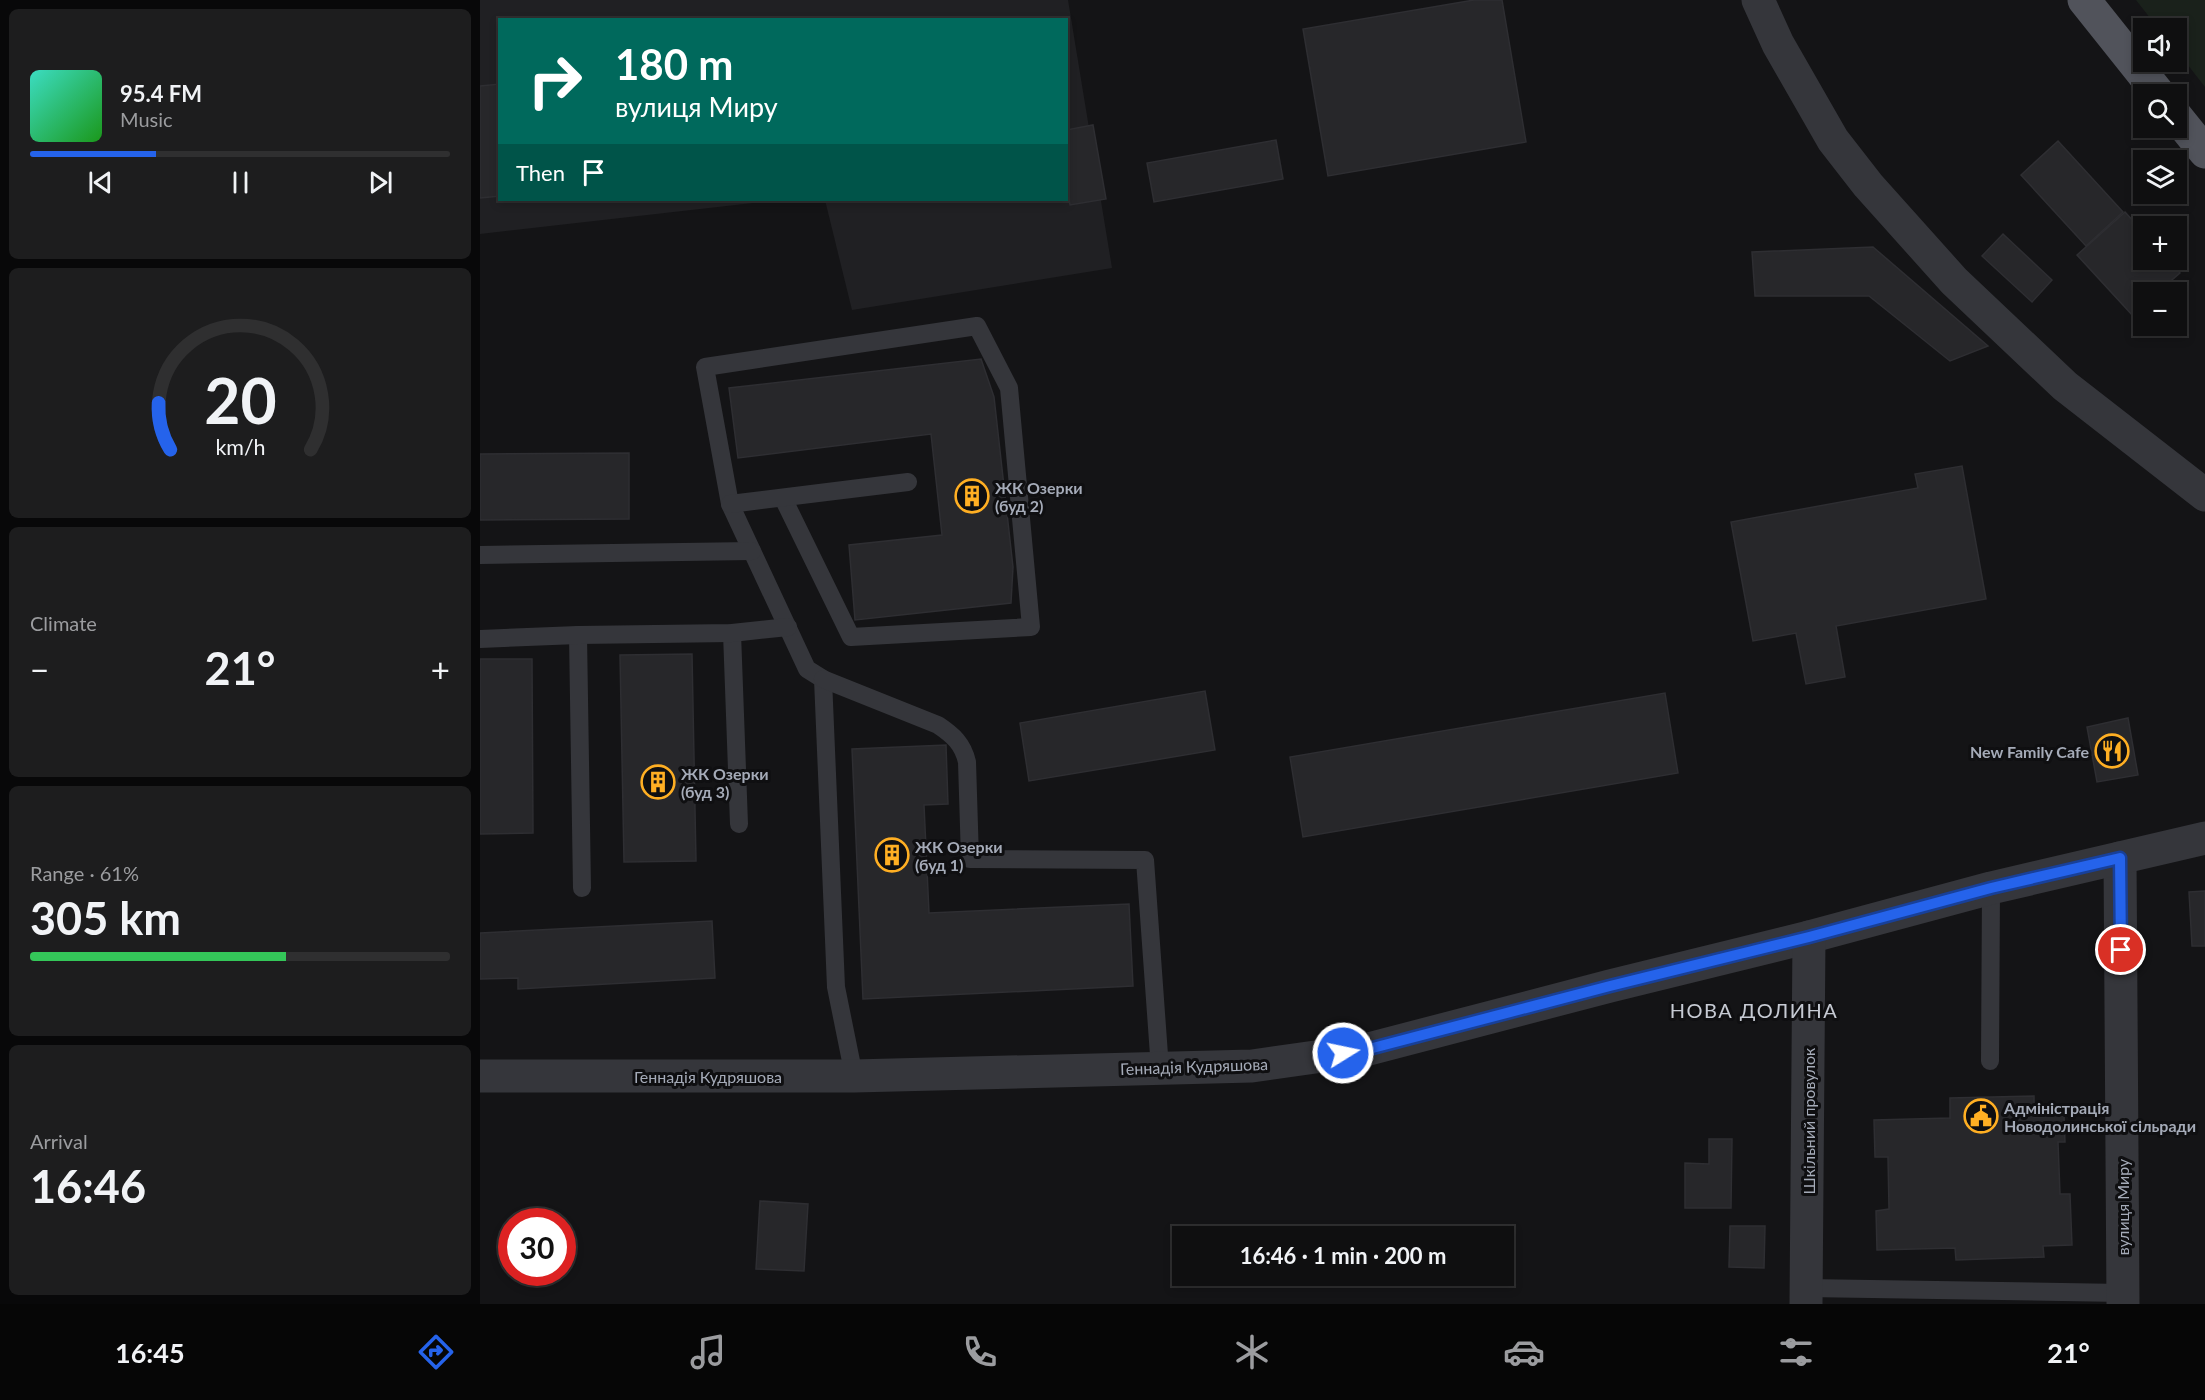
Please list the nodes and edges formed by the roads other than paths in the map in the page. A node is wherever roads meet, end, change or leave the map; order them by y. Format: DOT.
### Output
graph roads {
  1 [pos="1758,0"];
  2 [pos="2084,0"];
  3 [pos="2151,84"];
  4 [pos="2187,130"];
  5 [pos="2205,152"];
  6 [pos="908,482"];
  7 [pos="2205,495"];
  8 [pos="783,498"];
  9 [pos="730,504"];
  10 [pos="752,551"];
  11 [pos="480,555"];
  12 [pos="788,627"];
  13 [pos="732,633"];
  14 [pos="578,635"];
  15 [pos="480,639"];
  16 [pos="822,679"];
  17 [pos="739,824"];
  18 [pos="2205,838"];
  19 [pos="2120,858"];
  20 [pos="582,888"];
  21 [pos="1991,888"];
  22 [pos="1809,937"];
  23 [pos="1990,1061"];
  24 [pos="1160,1069"];
  25 [pos="480,1076"];
  26 [pos="854,1076"];
  27 [pos="1806,1296"];
  28 [pos="2123,1298"];
  1 -- 7 [label="street"];
  2 -- 3 [label="main road"];
  4 -- 5 [label="main road"];
  6 -- 8 [label="lane"];
  8 -- 9 [label="lane"];
  8 -- 9 [label="lane"];
  9 -- 10 [label="lane"];
  10 -- 11 [label="lane"];
  10 -- 12 [label="lane"];
  12 -- 13 [label="lane"];
  12 -- 16 [label="lane"];
  13 -- 14 [label="lane"];
  13 -- 17 [label="lane"];
  14 -- 15 [label="lane"];
  14 -- 20 [label="lane"];
  16 -- 24 [label="lane"];
  16 -- 26 [label="lane"];
  18 -- 19 [label="street, Геннадія Кудряшова"];
  19 -- 21 [label="street, Геннадія Кудряшова"];
  19 -- 28 [label="street, вулиця Миру"];
  21 -- 22 [label="street, Геннадія Кудряшова"];
  21 -- 23 [label="lane"];
  22 -- 24 [label="street, Геннадія Кудряшова"];
  22 -- 27 [label="street, Шкільний провулок"];
  24 -- 26 [label="street, Геннадія Кудряшова"];
  25 -- 26 [label="street, Геннадія Кудряшова"];
  27 -- 28 [label="lane"];
}
